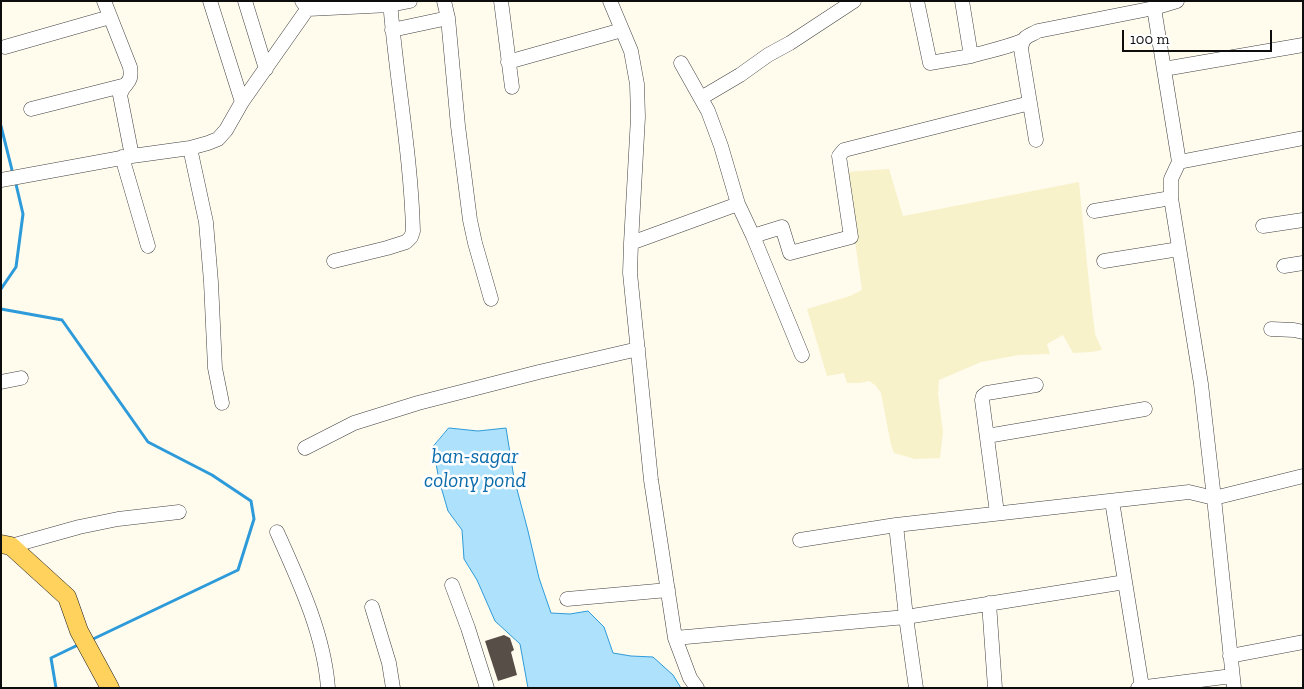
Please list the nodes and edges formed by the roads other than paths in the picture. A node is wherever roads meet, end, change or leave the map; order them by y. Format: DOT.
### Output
graph roads {
  1 [pos="104,1"];
  2 [pos="210,1"];
  3 [pos="245,1"];
  4 [pos="410,1"];
  5 [pos="444,1"];
  6 [pos="501,1"];
  7 [pos="610,1"];
  8 [pos="854,1"];
  9 [pos="917,1"];
  10 [pos="962,1"];
  11 [pos="1176,1"];
  12 [pos="390,3"];
  13 [pos="307,4"];
  14 [pos="1154,8"];
  15 [pos="110,17"];
  16 [pos="448,18"];
  17 [pos="392,30"];
  18 [pos="622,30"];
  19 [pos="1022,41"];
  20 [pos="1303,45"];
  21 [pos="5,47"];
  22 [pos="971,56"];
  23 [pos="508,62"];
  24 [pos="681,63"];
  25 [pos="266,69"];
  26 [pos="1164,69"];
  27 [pos="126,85"];
  28 [pos="512,87"];
  29 [pos="701,98"];
  30 [pos="242,102"];
  31 [pos="1030,103"];
  32 [pos="30,109"];
  33 [pos="1303,138"];
  34 [pos="1036,140"];
  35 [pos="190,148"];
  36 [pos="127,156"];
  37 [pos="1179,162"];
  38 [pos="1,180"];
  39 [pos="1171,198"];
  40 [pos="738,204"];
  41 [pos="1094,211"];
  42 [pos="1303,220"];
  43 [pos="1263,226"];
  44 [pos="753,236"];
  45 [pos="631,243"];
  46 [pos="148,246"];
  47 [pos="1179,249"];
  48 [pos="334,261"];
  49 [pos="1104,261"];
  50 [pos="1303,263"];
  51 [pos="1284,266"];
  52 [pos="491,299"];
  53 [pos="1271,329"];
  54 [pos="1303,332"];
  55 [pos="638,349"];
  56 [pos="802,355"];
  57 [pos="21,378"];
  58 [pos="1,382"];
  59 [pos="1036,385"];
  60 [pos="222,403"];
  61 [pos="1145,409"];
  62 [pos="987,436"];
  63 [pos="306,448"];
  64 [pos="1303,476"];
  65 [pos="1214,498"];
  66 [pos="1112,501"];
  67 [pos="180,512"];
  68 [pos="998,514"];
  69 [pos="896,525"];
  70 [pos="277,532"];
  71 [pos="800,540"];
  72 [pos="6,545"];
  73 [pos="1125,582"];
  74 [pos="452,585"];
  75 [pos="668,590"];
  76 [pos="568,599"];
  77 [pos="989,603"];
  78 [pos="372,607"];
  79 [pos="906,617"];
  80 [pos="675,638"];
  81 [pos="1303,642"];
  82 [pos="1230,656"];
  83 [pos="1233,682"];
  84 [pos="1142,687"];
  85 [pos="110,688"];
  86 [pos="328,688"];
  87 [pos="393,688"];
  88 [pos="487,688"];
  89 [pos="698,688"];
  90 [pos="916,688"];
  91 [pos="995,688"];
  92 [pos="1138,688"];
  1 -- 15 [label="street"];
  2 -- 30 [label="street"];
  3 -- 25 [label="street"];
  4 -- 12 [label="street"];
  5 -- 16 [label="street"];
  6 -- 23 [label="street"];
  7 -- 18 [label="street"];
  8 -- 29 [label="street"];
  9 -- 22 [label="street"];
  10 -- 22 [label="street"];
  11 -- 14 [label="street"];
  12 -- 13 [label="street"];
  12 -- 17 [label="street"];
  13 -- 25 [label="street"];
  14 -- 19 [label="street"];
  14 -- 26 [label="street"];
  15 -- 21 [label="street"];
  15 -- 27 [label="street"];
  16 -- 17 [label="street"];
  16 -- 52 [label="street"];
  17 -- 48 [label="street"];
  18 -- 23 [label="street"];
  18 -- 45 [label="street"];
  19 -- 22 [label="street"];
  19 -- 31 [label="street"];
  20 -- 26 [label="street"];
  23 -- 28 [label="street"];
  24 -- 29 [label="street"];
  25 -- 30 [label="street"];
  26 -- 37 [label="street"];
  27 -- 32 [label="street"];
  27 -- 36 [label="street"];
  29 -- 40 [label="street"];
  30 -- 35 [label="street"];
  31 -- 34 [label="street"];
  31 -- 44 [label="street"];
  33 -- 37 [label="street"];
  35 -- 36 [label="street"];
  35 -- 60 [label="street"];
  36 -- 38 [label="street"];
  36 -- 46 [label="street"];
  37 -- 39 [label="street"];
  39 -- 41 [label="street"];
  39 -- 47 [label="street"];
  40 -- 44 [label="street"];
  40 -- 45 [label="street"];
  42 -- 43 [label="street"];
  44 -- 56 [label="street"];
  45 -- 55 [label="street"];
  47 -- 49 [label="street"];
  47 -- 65 [label="street"];
  50 -- 51 [label="street"];
  53 -- 54 [label="street"];
  55 -- 63 [label="street"];
  55 -- 75 [label="street"];
  57 -- 58 [label="street"];
  59 -- 62 [label="street"];
  61 -- 62 [label="street"];
  62 -- 68 [label="street"];
  64 -- 65 [label="street"];
  65 -- 66 [label="street"];
  65 -- 82 [label="street"];
  66 -- 68 [label="street"];
  66 -- 73 [label="street"];
  67 -- 72 [label="street"];
  68 -- 69 [label="street"];
  69 -- 71 [label="street"];
  69 -- 79 [label="street"];
  70 -- 86 [label="street"];
  72 -- 85 [label="main road"];
  73 -- 77 [label="street"];
  73 -- 84 [label="street"];
  74 -- 88 [label="street"];
  75 -- 76 [label="street"];
  75 -- 80 [label="street"];
  77 -- 79 [label="street"];
  77 -- 91 [label="street"];
  78 -- 87 [label="street"];
  79 -- 80 [label="street"];
  79 -- 90 [label="street"];
  80 -- 89 [label="street"];
  81 -- 82 [label="street"];
  82 -- 83 [label="street"];
  83 -- 84 [label="street"];
  84 -- 92 [label="street"];
}
